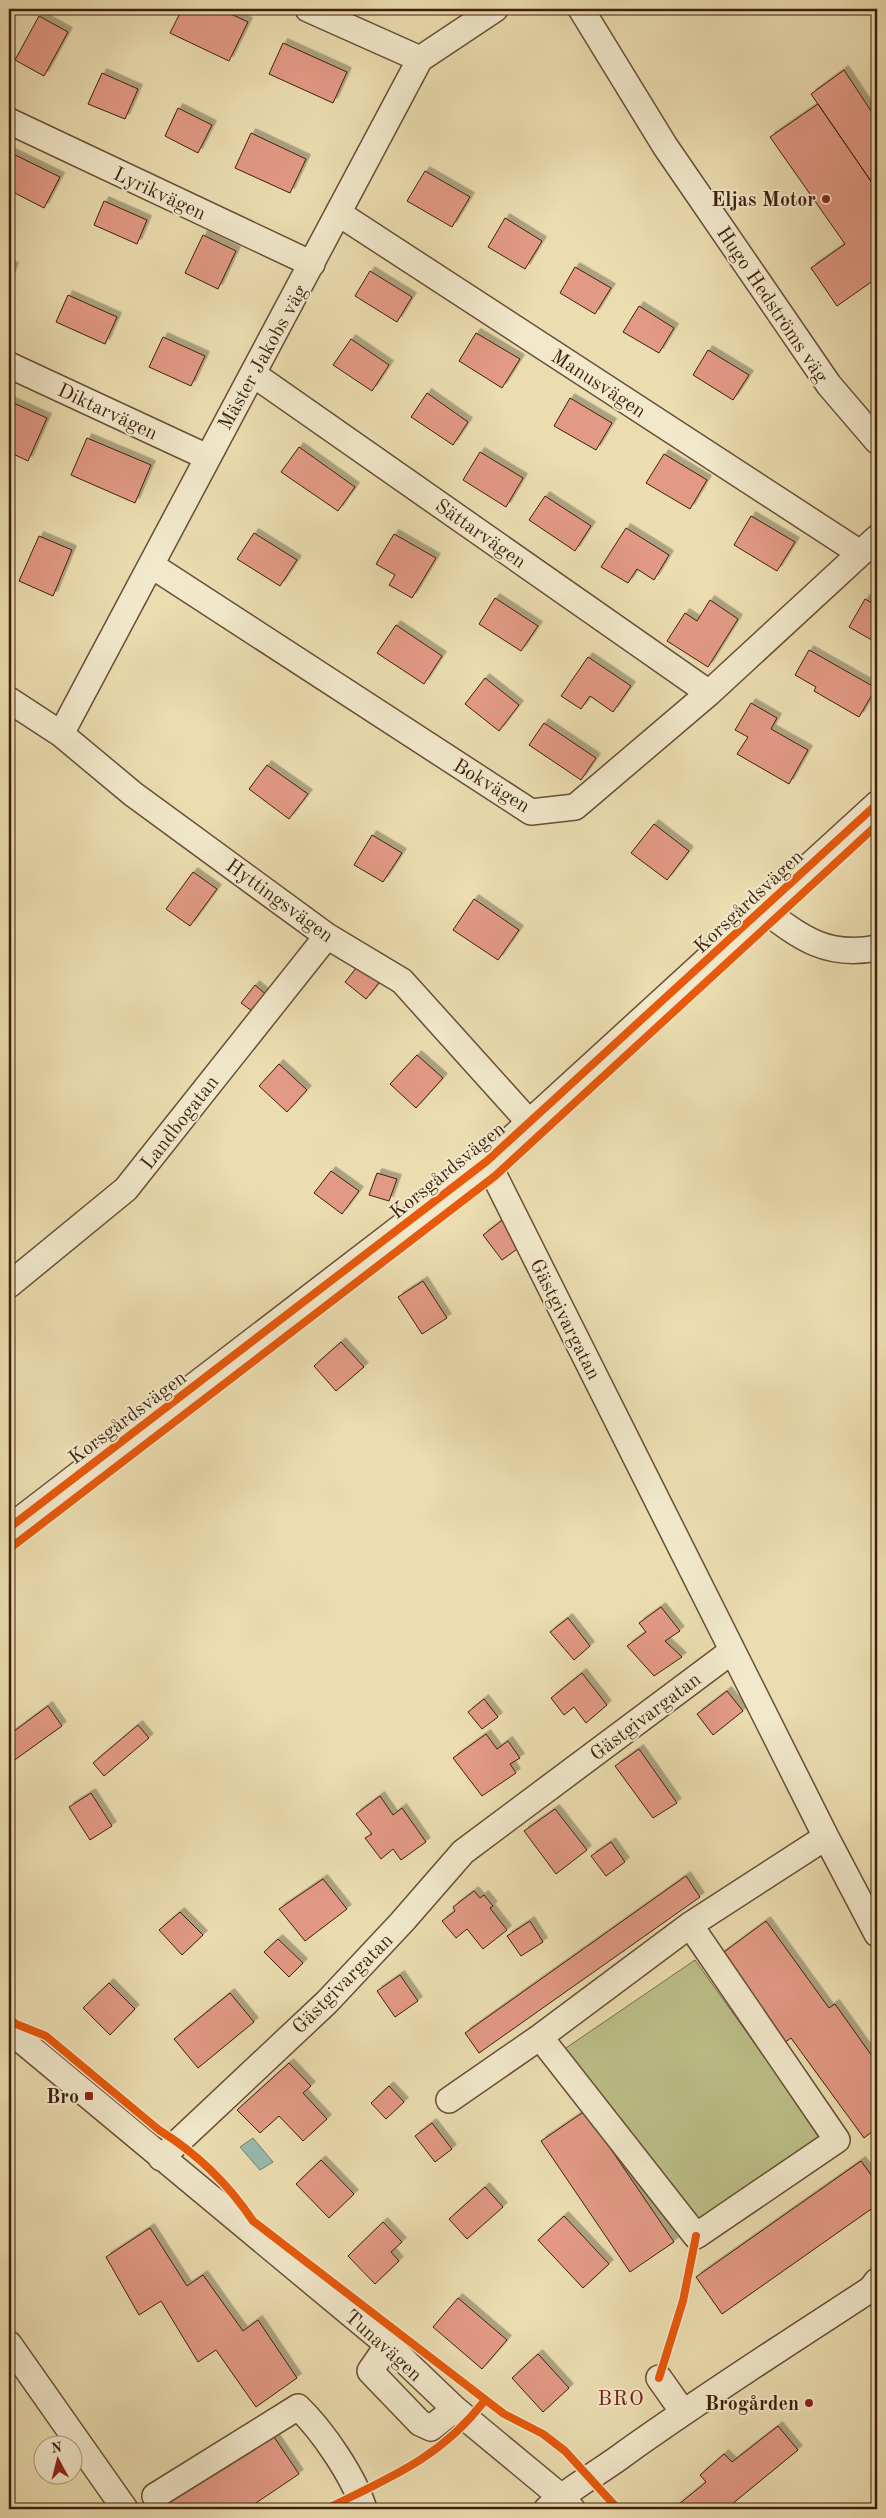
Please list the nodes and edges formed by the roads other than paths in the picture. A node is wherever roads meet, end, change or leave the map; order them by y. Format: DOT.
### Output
graph roads {
  1 [pos="308,9"];
  2 [pos="495,9"];
  3 [pos="581,9"];
  4 [pos="420,59"];
  5 [pos="9,122"];
  6 [pos="338,213"];
  7 [pos="312,264"];
  8 [pos="9,365"];
  9 [pos="253,374"];
  10 [pos="877,441"];
  11 [pos="207,457"];
  12 [pos="869,545"];
  13 [pos="151,564"];
  14 [pos="709,692"];
  15 [pos="9,700"];
  16 [pos="61,734"];
  17 [pos="877,804"];
  18 [pos="763,909"];
  19 [pos="327,936"];
  20 [pos="877,948"];
  21 [pos="530,1123"];
  22 [pos="487,1161"];
  23 [pos="9,1286"];
  24 [pos="9,1528"];
  25 [pos="732,1651"];
  26 [pos="826,1837"];
  27 [pos="690,1926"];
  28 [pos="877,1934"];
  29 [pos="9,2030"];
  30 [pos="540,2037"];
  31 [pos="449,2100"];
  32 [pos="161,2158"];
  33 [pos="875,2289"];
  34 [pos="9,2344"];
  35 [pos="388,2345"];
  36 [pos="659,2378"];
  37 [pos="454,2409"];
  38 [pos="683,2412"];
  39 [pos="155,2496"];
  40 [pos="560,2505"];
  41 [pos="125,2509"];
  42 [pos="364,2509"];
  1 -- 4 [label="street"];
  2 -- 4 [label="street, Mäster Jakobs väg"];
  3 -- 10 [label="street, Hugo Hedströms väg"];
  4 -- 6 [label="street, Mäster Jakobs väg"];
  5 -- 7 [label="street, Lyrikvägen"];
  6 -- 7 [label="street, Mäster Jakobs väg"];
  6 -- 12 [label="street, Manusvägen"];
  7 -- 9 [label="street, Mäster Jakobs väg"];
  8 -- 11 [label="street, Diktarvägen"];
  9 -- 11 [label="street, Mäster Jakobs väg"];
  9 -- 14 [label="street, Sättarvägen"];
  11 -- 13 [label="street, Mäster Jakobs väg"];
  12 -- 14 [label="street, Bokvägen"];
  13 -- 14 [label="street, Bokvägen"];
  13 -- 16 [label="street, Mäster Jakobs väg"];
  15 -- 16 [label="street, Hyttingsvägen"];
  16 -- 19 [label="street, Hyttingsvägen"];
  17 -- 18 [label="street, Korsgårdsvägen"];
  18 -- 20 [label="street"];
  18 -- 21 [label="street, Korsgårdsvägen"];
  19 -- 21 [label="street, Hyttingsvägen"];
  19 -- 23 [label="street, Landbogatan"];
  21 -- 22 [label="street, Korsgårdsvägen"];
  22 -- 24 [label="street, Korsgårdsvägen"];
  22 -- 25 [label="street, Gästgivargatan"];
  25 -- 26 [label="street"];
  25 -- 32 [label="street, Gästgivargatan"];
  26 -- 27 [label="street"];
  26 -- 28 [label="street"];
  27 -- 30 [label="street"];
  27 -- 30 [label="street"];
  29 -- 32 [label="street, Tunavägen"];
  30 -- 31 [label="street"];
  32 -- 35 [label="street, Tunavägen"];
  33 -- 38 [label="street"];
  34 -- 41 [label="street"];
  35 -- 37 [label="street, Tunavägen"];
  35 -- 37 [label="street"];
  36 -- 38 [label="street"];
  37 -- 40 [label="street, Tunavägen"];
  38 -- 40 [label="street"];
  39 -- 42 [label="street"];
}
